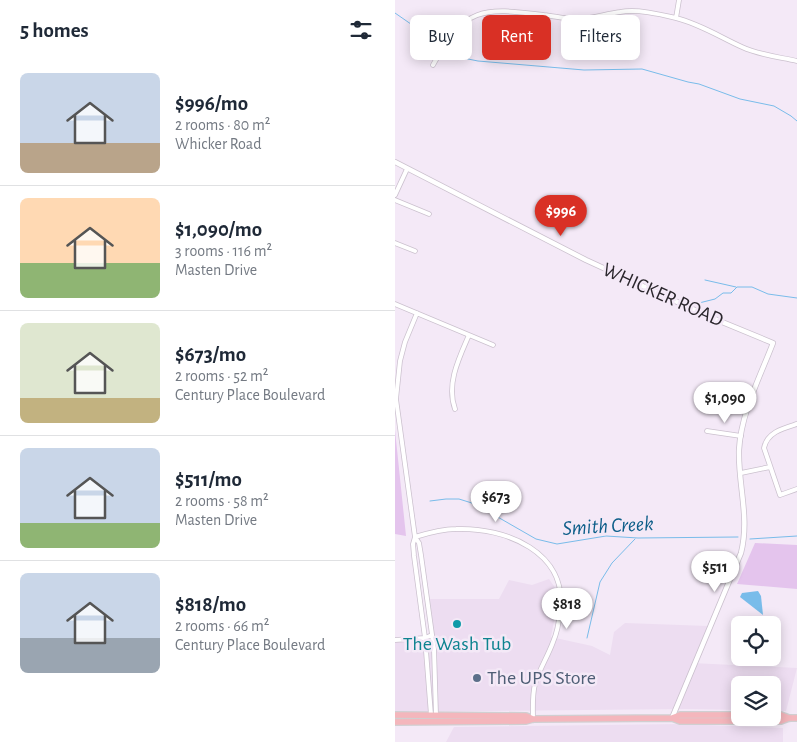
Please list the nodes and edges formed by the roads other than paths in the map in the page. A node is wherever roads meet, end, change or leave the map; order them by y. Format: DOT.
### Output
graph roads {
  1 [pos="679,0"];
  2 [pos="676,18"];
  3 [pos="797,61"];
  4 [pos="433,65"];
  5 [pos="395,162"];
  6 [pos="407,169"];
  7 [pos="395,195"];
  8 [pos="395,200"];
  9 [pos="429,214"];
  10 [pos="395,243"];
  11 [pos="415,251"];
  12 [pos="395,304"];
  13 [pos="417,313"];
  14 [pos="469,335"];
  15 [pos="493,345"];
  16 [pos="455,409"];
  17 [pos="797,424"];
  18 [pos="707,431"];
  19 [pos="741,436"];
  20 [pos="770,467"];
  21 [pos="741,473"];
  22 [pos="797,489"];
  23 [pos="415,537"];
  24 [pos="416,572"];
  25 [pos="423,572"];
  26 [pos="432,635"];
  27 [pos="425,638"];
  28 [pos="395,640"];
  29 [pos="429,687"];
  30 [pos="435,687"];
  31 [pos="395,715"];
  32 [pos="433,715"];
  33 [pos="731,715"];
  34 [pos="781,715"];
  35 [pos="671,718"];
  36 [pos="789,718"];
  37 [pos="797,718"];
  38 [pos="533,719"];
  39 [pos="395,722"];
  1 -- 2 [label="street"];
  2 -- 3 [label="street"];
  2 -- 4 [label="street"];
  5 -- 6 [label="street, WHICKER ROAD"];
  6 -- 7 [label="street"];
  6 -- 19 [label="street, WHICKER ROAD"];
  8 -- 9 [label="street"];
  10 -- 11 [label="street"];
  12 -- 13 [label="street"];
  13 -- 14 [label="street"];
  13 -- 23 [label="street"];
  14 -- 15 [label="street"];
  14 -- 16 [label="street"];
  17 -- 20 [label="street"];
  18 -- 19 [label="street"];
  19 -- 21 [label="street"];
  20 -- 21 [label="street"];
  20 -- 22 [label="street"];
  21 -- 35 [label="street"];
  23 -- 24 [label="street"];
  23 -- 25 [label="street"];
  23 -- 38 [label="street"];
  24 -- 25 [label="street"];
  24 -- 27 [label="street"];
  25 -- 26 [label="street"];
  26 -- 27 [label="street"];
  26 -- 30 [label="street"];
  27 -- 28 [label="street"];
  27 -- 29 [label="street"];
  29 -- 30 [label="street"];
  29 -- 32 [label="street"];
  30 -- 32 [label="street"];
  31 -- 32 [label="main road"];
  32 -- 38 [label="main road"];
  33 -- 35 [label="main road"];
  34 -- 36 [label="main road"];
  35 -- 36 [label="main road"];
  35 -- 38 [label="main road"];
  36 -- 37 [label="main road"];
  38 -- 39 [label="main road"];
}
